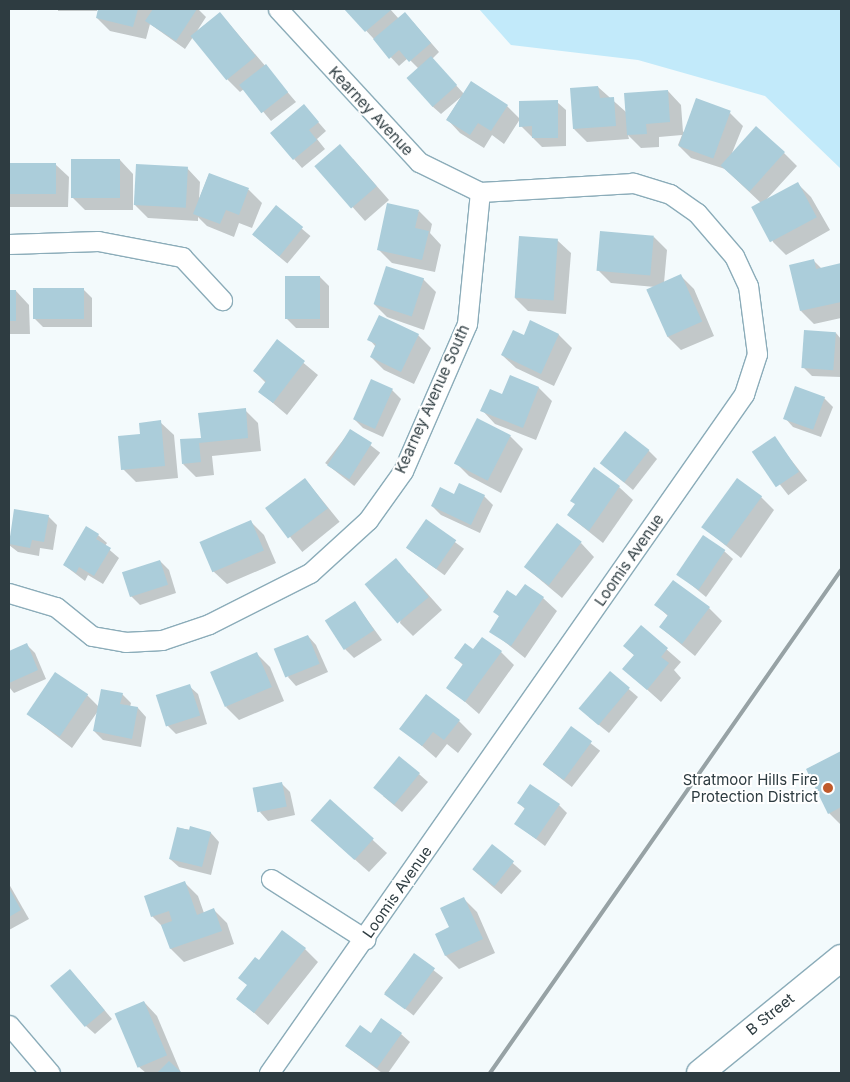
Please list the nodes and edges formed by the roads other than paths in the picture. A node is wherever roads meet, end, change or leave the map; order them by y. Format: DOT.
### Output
graph roads {
  1 [pos="278,9"];
  2 [pos="480,192"];
  3 [pos="9,244"];
  4 [pos="222,300"];
  5 [pos="9,593"];
  6 [pos="271,879"];
  7 [pos="365,939"];
  8 [pos="841,958"];
  9 [pos="9,1025"];
  10 [pos="50,1073"];
  11 [pos="269,1073"];
  12 [pos="700,1073"];
  1 -- 2 [label="street, Kearney Avenue"];
  2 -- 5 [label="street, Kearney Avenue South"];
  2 -- 7 [label="street, Loomis Avenue"];
  3 -- 4 [label="street"];
  6 -- 7 [label="street"];
  7 -- 11 [label="street, Loomis Avenue"];
  8 -- 12 [label="main road, B Street"];
  9 -- 10 [label="street"];
}
